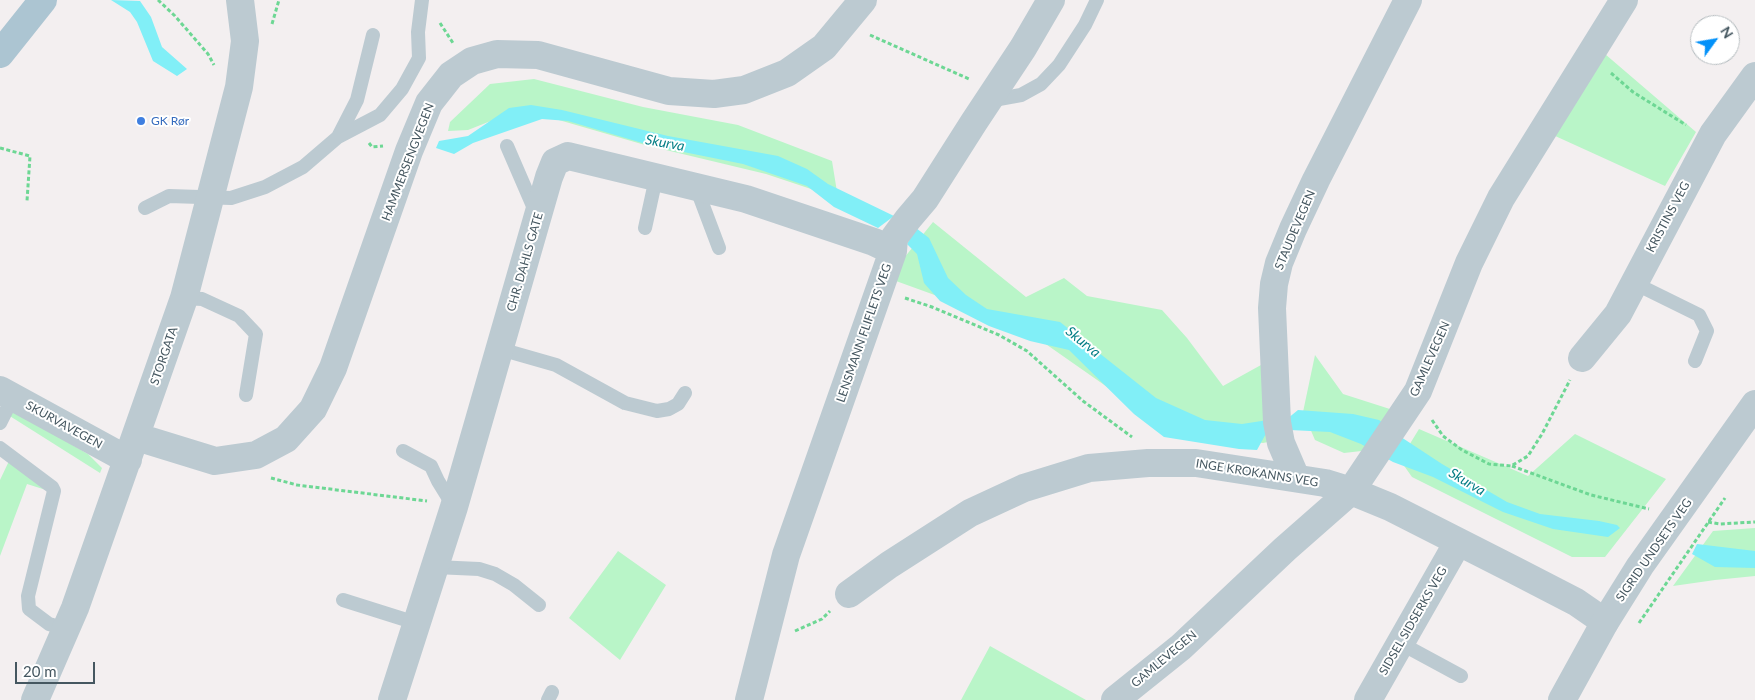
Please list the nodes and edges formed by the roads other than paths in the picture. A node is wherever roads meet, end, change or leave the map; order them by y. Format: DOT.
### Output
graph roads {
  1 [pos="43,0"];
  2 [pos="240,0"];
  3 [pos="422,0"];
  4 [pos="863,0"];
  5 [pos="1050,0"];
  6 [pos="1096,0"];
  7 [pos="1408,0"];
  8 [pos="1624,0"];
  9 [pos="373,35"];
  10 [pos="0,54"];
  11 [pos="1755,76"];
  12 [pos="991,96"];
  13 [pos="338,137"];
  14 [pos="507,146"];
  15 [pos="656,178"];
  16 [pos="696,187"];
  17 [pos="210,197"];
  18 [pos="145,208"];
  19 [pos="538,218"];
  20 [pos="645,228"];
  21 [pos="898,236"];
  22 [pos="719,248"];
  23 [pos="1634,283"];
  24 [pos="184,298"];
  25 [pos="500,349"];
  26 [pos="1582,358"];
  27 [pos="1695,361"];
  28 [pos="6,394"];
  29 [pos="685,394"];
  30 [pos="246,395"];
  31 [pos="1755,404"];
  32 [pos="0,423"];
  33 [pos="0,448"];
  34 [pos="132,449"];
  35 [pos="403,451"];
  36 [pos="1296,478"];
  37 [pos="1351,491"];
  38 [pos="454,507"];
  39 [pos="1458,542"];
  40 [pos="435,566"];
  41 [pos="849,594"];
  42 [pos="343,600"];
  43 [pos="539,605"];
  44 [pos="1605,622"];
  45 [pos="416,623"];
  46 [pos="66,629"];
  47 [pos="1400,643"];
  48 [pos="1461,676"];
  49 [pos="35,700"];
  50 [pos="392,700"];
  51 [pos="749,700"];
  52 [pos="1115,700"];
  53 [pos="1368,700"];
  54 [pos="1562,700"];
  1 -- 10 [label="main road"];
  2 -- 17 [label="street, STORGATA"];
  3 -- 13 [label="lane"];
  4 -- 34 [label="street, HAMMERSENGVEGEN"];
  5 -- 12 [label="street, LENSMANN FLIFLETS VEG"];
  6 -- 12 [label="lane"];
  7 -- 36 [label="street, STAUDEVEGEN"];
  8 -- 37 [label="street, GAMLEVEGEN"];
  9 -- 13 [label="lane"];
  11 -- 23 [label="street, KRISTINS VEG"];
  12 -- 21 [label="street, LENSMANN FLIFLETS VEG"];
  13 -- 17 [label="lane"];
  14 -- 19 [label="lane"];
  15 -- 16 [label="street, CHR. DAHLS GATE"];
  15 -- 19 [label="street, CHR. DAHLS GATE"];
  15 -- 20 [label="lane"];
  16 -- 21 [label="street, CHR. DAHLS GATE"];
  16 -- 22 [label="lane"];
  17 -- 18 [label="lane"];
  17 -- 24 [label="street, STORGATA"];
  19 -- 25 [label="street, CHR. DAHLS GATE"];
  21 -- 51 [label="street, LENSMANN FLIFLETS VEG"];
  23 -- 26 [label="street, KRISTINS VEG"];
  23 -- 27 [label="lane"];
  24 -- 30 [label="lane"];
  24 -- 34 [label="street, STORGATA"];
  25 -- 29 [label="lane"];
  25 -- 38 [label="street, CHR. DAHLS GATE"];
  28 -- 32 [label="lane"];
  28 -- 34 [label="street, SKURVAVEGEN"];
  31 -- 44 [label="street, SIGRID UNDSETS VEG"];
  33 -- 46 [label="lane"];
  34 -- 46 [label="street, STORGATA"];
  35 -- 38 [label="lane"];
  36 -- 37 [label="street, INGE KROKANNS VEG"];
  36 -- 41 [label="street, INGE KROKANNS VEG"];
  37 -- 39 [label="street, INGE KROKANNS VEG"];
  37 -- 52 [label="street, GAMLEVEGEN"];
  38 -- 40 [label="street, CHR. DAHLS GATE"];
  39 -- 44 [label="street, INGE KROKANNS VEG"];
  39 -- 47 [label="street, SIDSEL SIDSERKS VEG"];
  40 -- 43 [label="lane"];
  40 -- 45 [label="street, CHR. DAHLS GATE"];
  42 -- 45 [label="lane"];
  44 -- 54 [label="street, SIGRID UNDSETS VEG"];
  45 -- 50 [label="street, CHR. DAHLS GATE"];
  46 -- 49 [label="street, STORGATA"];
  47 -- 48 [label="lane"];
  47 -- 53 [label="street, SIDSEL SIDSERKS VEG"];
}
